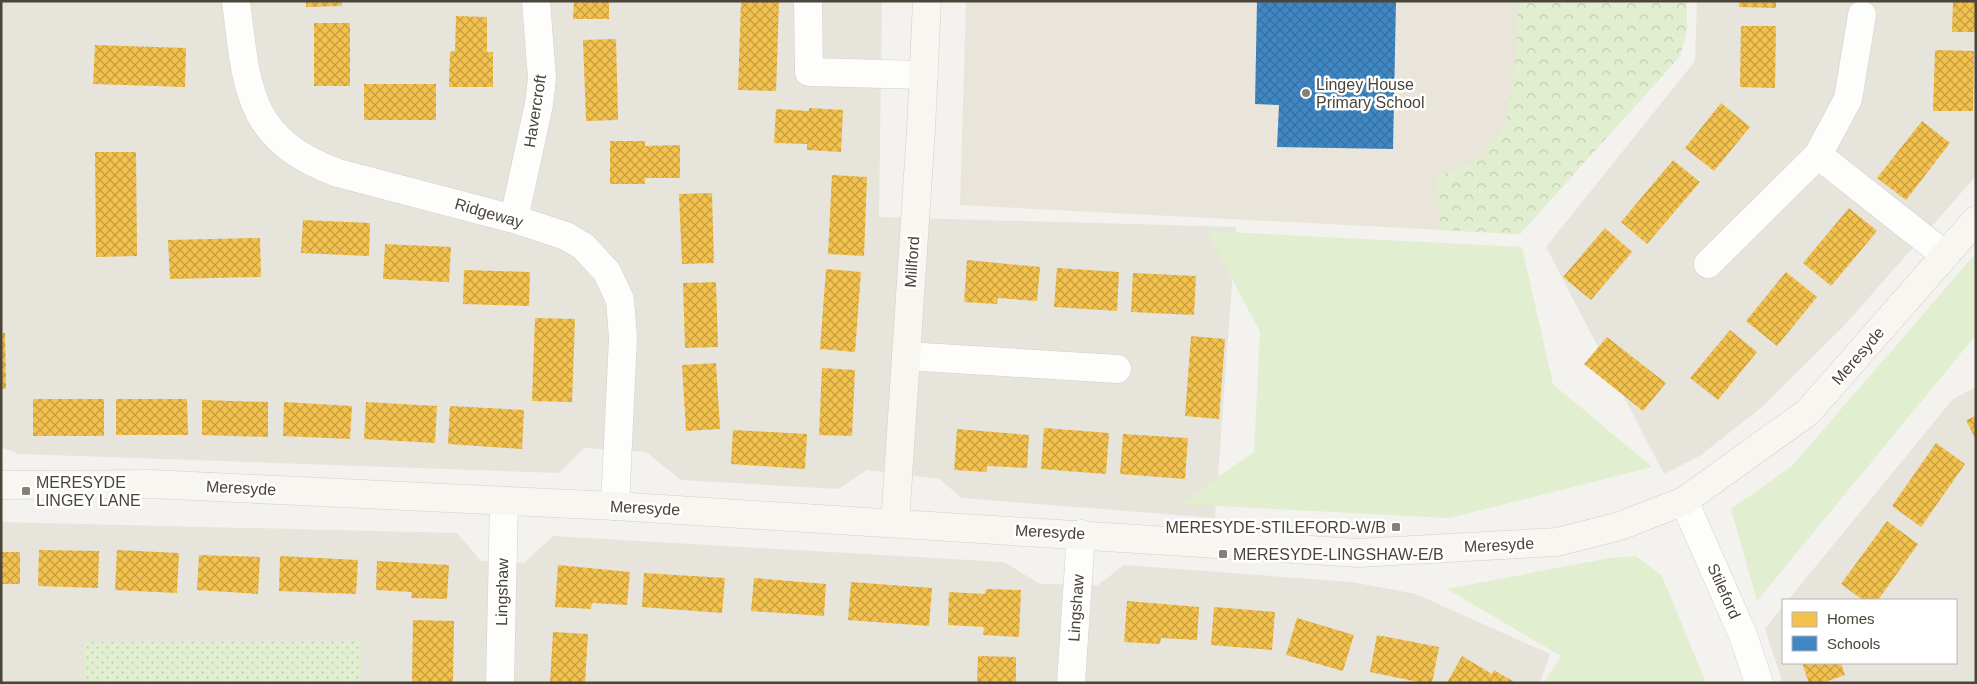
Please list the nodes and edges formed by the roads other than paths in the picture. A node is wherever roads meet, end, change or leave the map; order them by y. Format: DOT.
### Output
graph roads {
  1 [pos="236,1"];
  2 [pos="536,1"];
  3 [pos="808,1"];
  4 [pos="927,1"];
  5 [pos="1862,15"];
  6 [pos="924,75"];
  7 [pos="1818,155"];
  8 [pos="514,219"];
  9 [pos="1976,220"];
  10 [pos="1945,256"];
  11 [pos="1708,264"];
  12 [pos="906,356"];
  13 [pos="1117,369"];
  14 [pos="1,486"];
  15 [pos="504,500"];
  16 [pos="1684,501"];
  17 [pos="615,506"];
  18 [pos="895,523"];
  19 [pos="1081,534"];
  20 [pos="500,683"];
  21 [pos="1071,683"];
  22 [pos="1759,683"];
  1 -- 8 [label="street, Ridgeway"];
  2 -- 8 [label="street, Havercroft"];
  3 -- 6 [label="street"];
  4 -- 6 [label="street, Millford"];
  5 -- 7 [label="street"];
  6 -- 12 [label="street, Millford"];
  7 -- 10 [label="street"];
  7 -- 11 [label="street"];
  8 -- 17 [label="street, Ridgeway"];
  9 -- 10 [label="street, Meresyde"];
  10 -- 16 [label="street, Meresyde"];
  12 -- 13 [label="street"];
  12 -- 18 [label="street, Millford"];
  14 -- 15 [label="street, Meresyde"];
  15 -- 17 [label="street, Meresyde"];
  15 -- 20 [label="street, Lingshaw"];
  16 -- 19 [label="street, Meresyde"];
  16 -- 22 [label="street, Stileford"];
  17 -- 18 [label="street, Meresyde"];
  18 -- 19 [label="street, Meresyde"];
  19 -- 21 [label="street, Lingshaw"];
}
